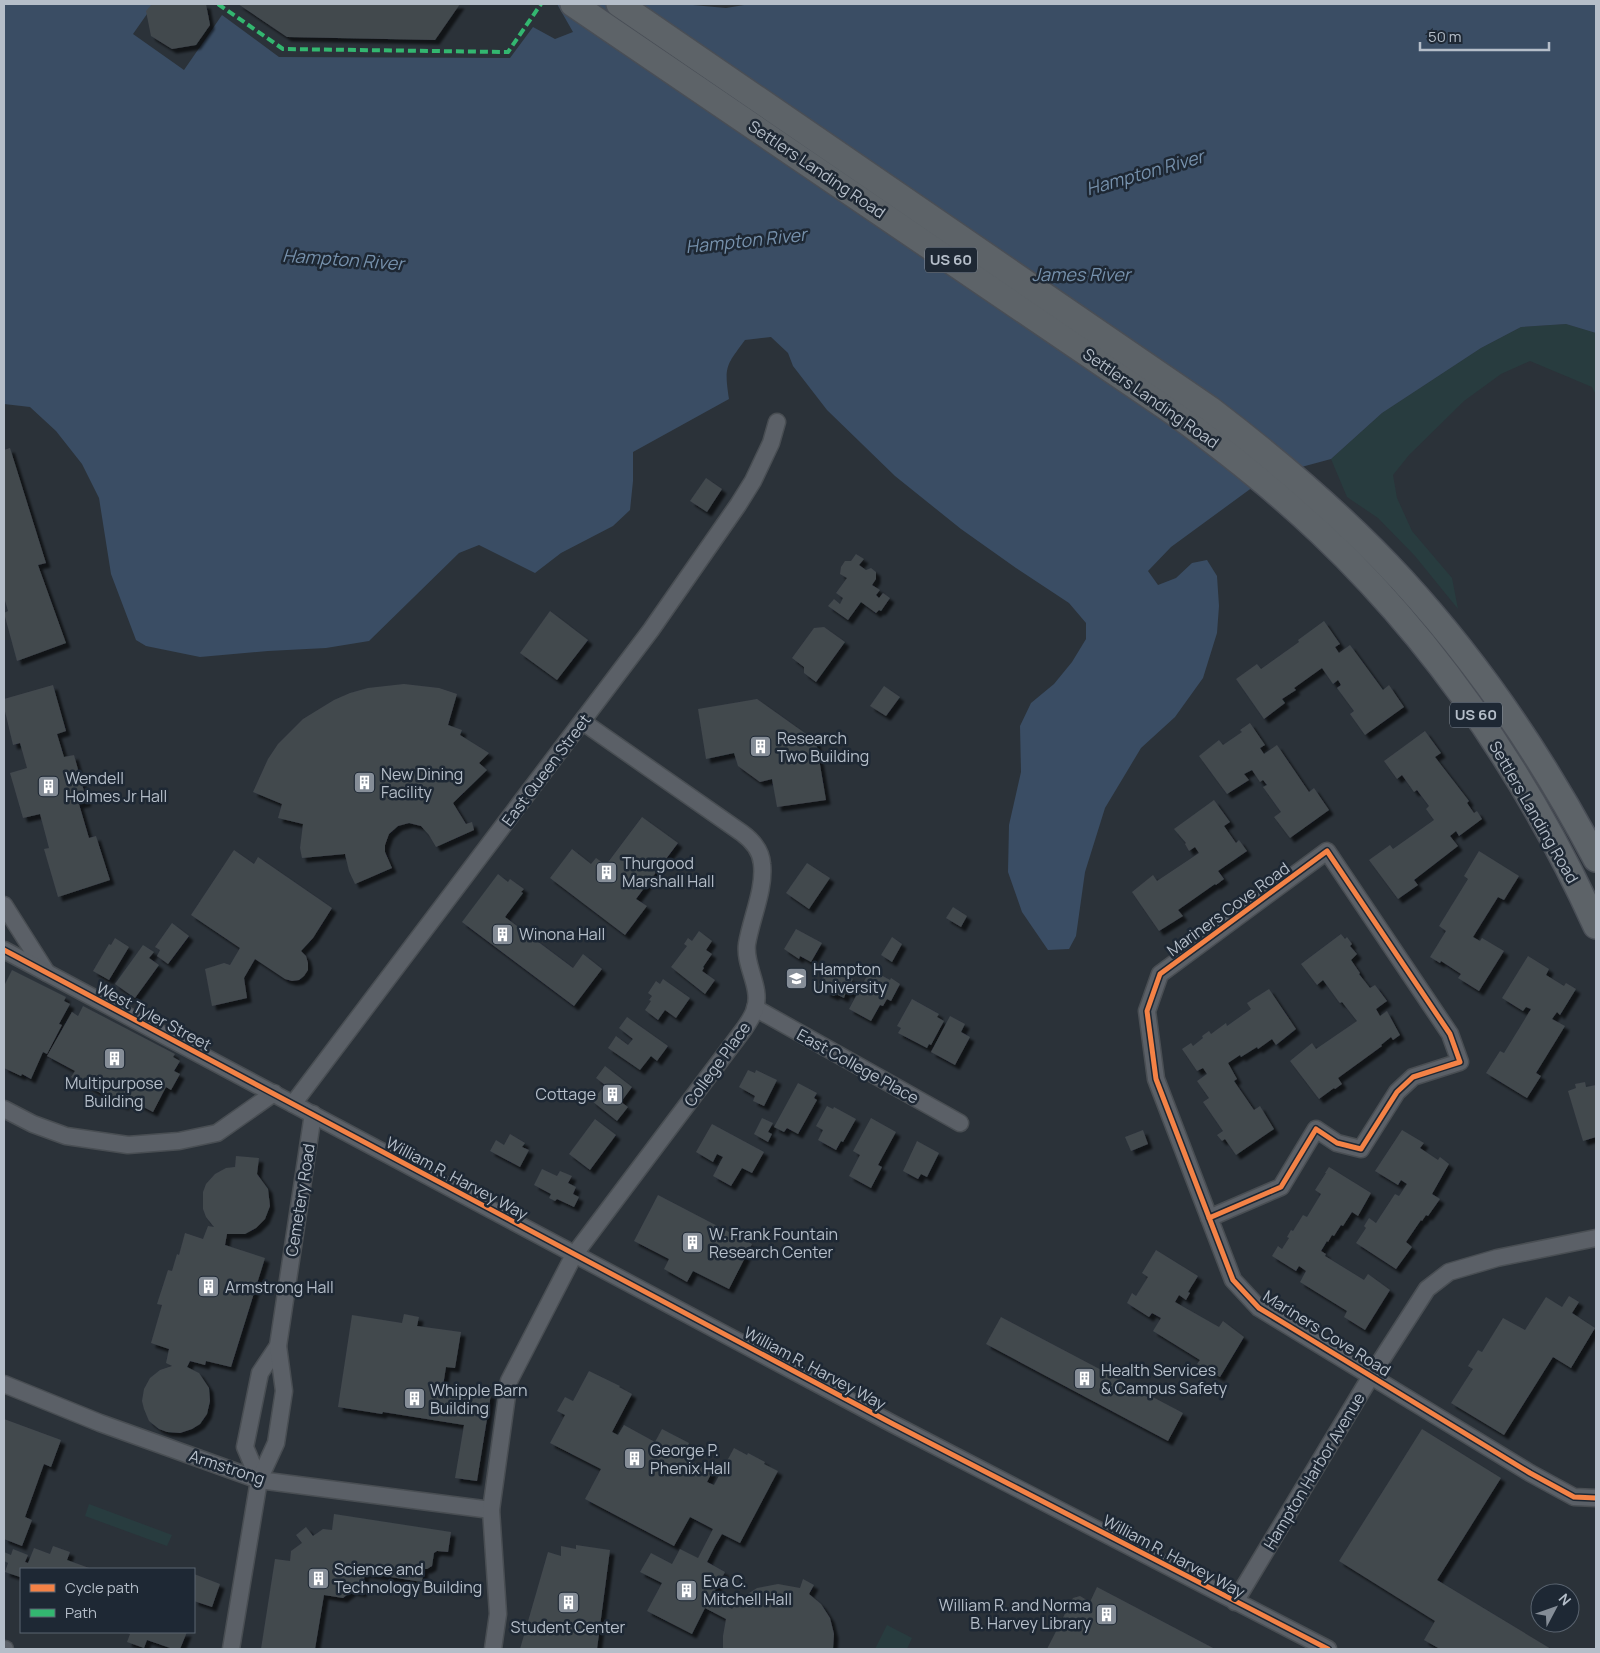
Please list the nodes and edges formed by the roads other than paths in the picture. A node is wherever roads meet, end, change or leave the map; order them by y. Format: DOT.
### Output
graph roads {
  1 [pos="573,4"];
  2 [pos="619,4"];
  3 [pos="777,422"];
  4 [pos="1326,522"];
  5 [pos="583,722"];
  6 [pos="1596,859"];
  7 [pos="4,905"];
  8 [pos="1596,926"];
  9 [pos="4,950"];
  10 [pos="48,975"];
  11 [pos="755,1008"];
  12 [pos="274,1093"];
  13 [pos="293,1104"];
  14 [pos="4,1109"];
  15 [pos="313,1114"];
  16 [pos="960,1123"];
  17 [pos="1209,1218"];
  18 [pos="1596,1238"];
  19 [pos="574,1255"];
  20 [pos="278,1346"];
  21 [pos="1370,1376"];
  22 [pos="4,1384"];
  23 [pos="259,1480"];
  24 [pos="1596,1498"];
  25 [pos="491,1510"];
  26 [pos="1235,1602"];
  27 [pos="231,1649"];
  28 [pos="493,1649"];
  29 [pos="1328,1649"];
  1 -- 4 [label="main road, Settlers Landing Road / US 60"];
  2 -- 4 [label="main road, Settlers Landing Road / US 60"];
  3 -- 5 [label="street, East Queen Street"];
  4 -- 6 [label="main road, Settlers Landing Road / US 60"];
  4 -- 8 [label="main road, Settlers Landing Road / US 60"];
  5 -- 11 [label="street, College Place"];
  5 -- 13 [label="street, East Queen Street"];
  7 -- 10 [label="street"];
  9 -- 10 [label="street, West Tyler Street"];
  10 -- 12 [label="street, West Tyler Street"];
  11 -- 16 [label="street, East College Place"];
  11 -- 19 [label="street, College Place"];
  12 -- 13 [label="street, West Tyler Street"];
  12 -- 14 [label="street"];
  13 -- 15 [label="street, William R. Harvey Way"];
  15 -- 19 [label="street, William R. Harvey Way"];
  15 -- 20 [label="street, Cemetery Road"];
  17 -- 17 [label="street, Mariners Cove Road"];
  17 -- 21 [label="street, Mariners Cove Road"];
  18 -- 21 [label="street, Hampton Harbor Avenue"];
  19 -- 25 [label="street, College Place"];
  19 -- 26 [label="street, William R. Harvey Way"];
  20 -- 23 [label="street, Cemetery Road"];
  20 -- 23 [label="street, Cemetery Road"];
  21 -- 24 [label="street, Mariners Cove Road"];
  21 -- 26 [label="street, Hampton Harbor Avenue"];
  22 -- 23 [label="street, Armstrong"];
  23 -- 25 [label="street, Armstrong"];
  23 -- 27 [label="street, Cemetery Road"];
  25 -- 28 [label="street, College Place"];
  26 -- 29 [label="street, William R. Harvey Way"];
}
